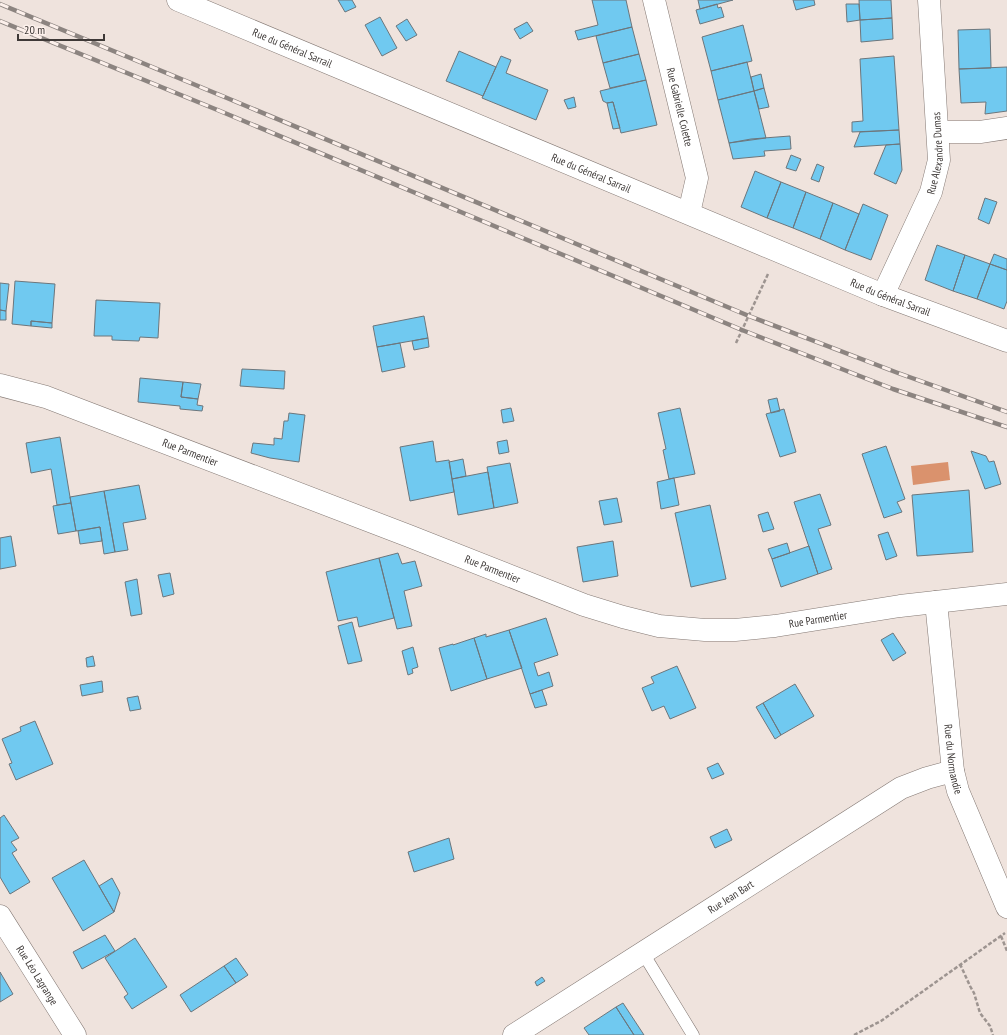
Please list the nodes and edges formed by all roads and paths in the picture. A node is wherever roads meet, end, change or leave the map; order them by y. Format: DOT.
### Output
graph roads {
  1 [pos="178,0"];
  2 [pos="654,0"];
  3 [pos="928,0"];
  4 [pos="1007,128"];
  5 [pos="938,132"];
  6 [pos="689,213"];
  7 [pos="779,251"];
  8 [pos="883,295"];
  9 [pos="1007,341"];
  10 [pos="736,343"];
  11 [pos="0,385"];
  12 [pos="1007,594"];
  13 [pos="936,602"];
  14 [pos="953,771"];
  15 [pos="1007,907"];
  16 [pos="0,916"];
  17 [pos="1007,932"];
  18 [pos="1001,936"];
  19 [pos="1007,951"];
  20 [pos="643,953"];
  21 [pos="960,964"];
  22 [pos="75,1035"];
  23 [pos="514,1035"];
  24 [pos="693,1035"];
  25 [pos="854,1035"];
  26 [pos="993,1035"];
  1 -- 6 [label="street, Rue du Général Sarrail"];
  2 -- 6 [label="street, Rue Gabrielle Colette"];
  3 -- 5 [label="street, Rue Alexandre Dumas"];
  4 -- 5 [label="street"];
  5 -- 8 [label="street, Rue Alexandre Dumas"];
  6 -- 7 [label="street, Rue du Général Sarrail"];
  7 -- 8 [label="street, Rue du Général Sarrail"];
  7 -- 10 [label="path"];
  8 -- 9 [label="street, Rue du Général Sarrail"];
  11 -- 13 [label="street, Rue Parmentier"];
  12 -- 13 [label="street, Rue Parmentier"];
  13 -- 14 [label="street, Rue du Normandie"];
  14 -- 15 [label="street, Rue du Normandie"];
  14 -- 20 [label="street, Rue Jean Bart"];
  16 -- 22 [label="street, Rue Léo Lagrange"];
  17 -- 18 [label="path"];
  18 -- 19 [label="path"];
  18 -- 21 [label="path"];
  20 -- 23 [label="street, Rue Jean Bart"];
  20 -- 24 [label="lane"];
  21 -- 25 [label="path"];
  21 -- 26 [label="path"];
}
